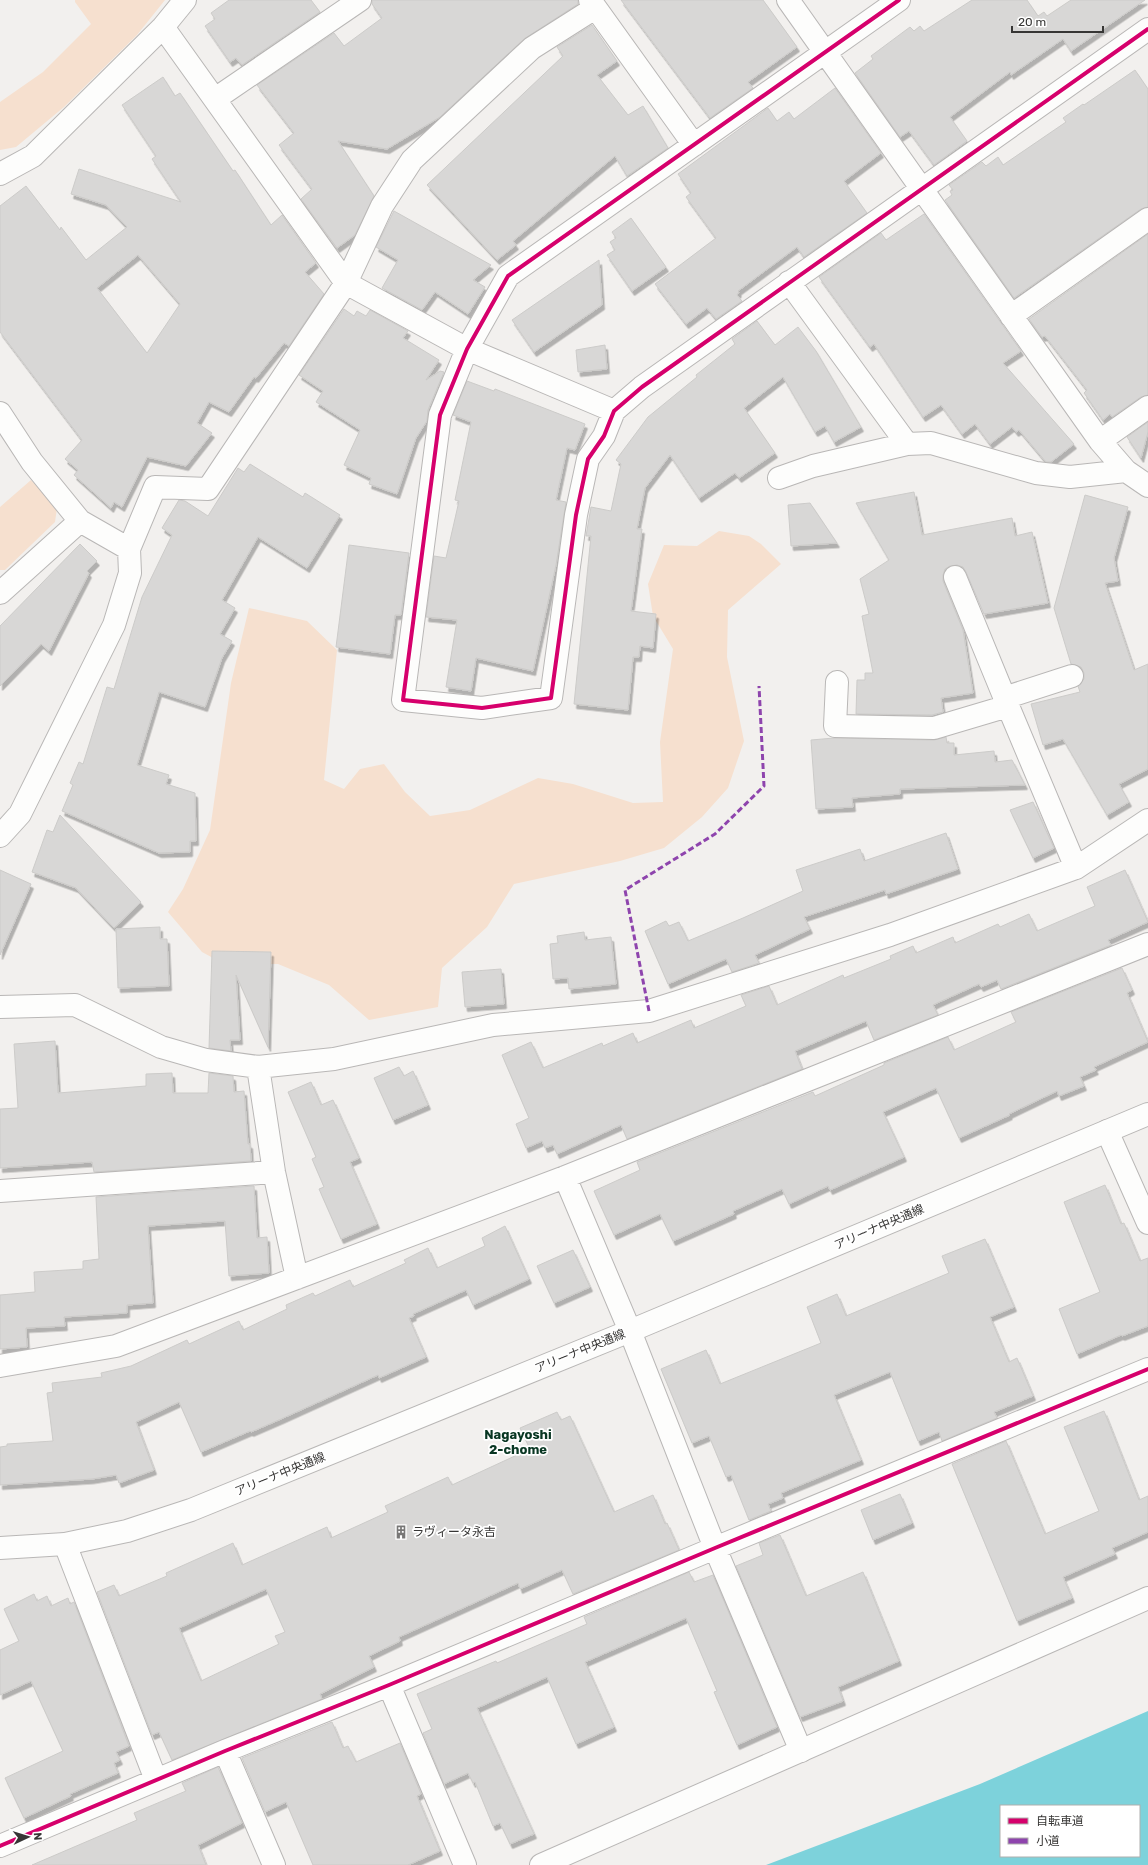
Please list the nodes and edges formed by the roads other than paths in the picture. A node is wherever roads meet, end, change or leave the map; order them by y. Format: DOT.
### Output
graph roads {
  1 [pos="185,0"];
  2 [pos="360,0"];
  3 [pos="788,0"];
  4 [pos="899,0"];
  5 [pos="592,4"];
  6 [pos="164,27"];
  7 [pos="1148,29"];
  8 [pos="825,53"];
  9 [pos="215,99"];
  10 [pos="694,145"];
  11 [pos="0,174"];
  12 [pos="922,189"];
  13 [pos="1148,220"];
  14 [pos="789,282"];
  15 [pos="346,283"];
  16 [pos="1011,316"];
  17 [pos="467,349"];
  18 [pos="1148,407"];
  19 [pos="614,411"];
  20 [pos="0,413"];
  21 [pos="1100,441"];
  22 [pos="907,444"];
  23 [pos="1126,471"];
  24 [pos="779,478"];
  25 [pos="1148,486"];
  26 [pos="80,521"];
  27 [pos="129,549"];
  28 [pos="955,577"];
  29 [pos="0,593"];
  30 [pos="1072,676"];
  31 [pos="838,682"];
  32 [pos="1006,702"];
  33 [pos="1148,820"];
  34 [pos="0,836"];
  35 [pos="1076,868"];
  36 [pos="1148,944"];
  37 [pos="0,1007"];
  38 [pos="258,1067"];
  39 [pos="1148,1114"];
  40 [pos="1108,1131"];
  41 [pos="274,1172"];
  42 [pos="564,1176"];
  43 [pos="0,1191"];
  44 [pos="1148,1223"];
  45 [pos="297,1278"];
  46 [pos="630,1331"];
  47 [pos="0,1366"];
  48 [pos="1148,1369"];
  49 [pos="65,1544"];
  50 [pos="0,1548"];
  51 [pos="715,1548"];
  52 [pos="1148,1598"];
  53 [pos="389,1685"];
  54 [pos="225,1751"];
  55 [pos="801,1751"];
  56 [pos="156,1780"];
  57 [pos="0,1846"];
  58 [pos="274,1865"];
  59 [pos="465,1865"];
  60 [pos="541,1865"];
  1 -- 6 [label="street"];
  2 -- 9 [label="street"];
  3 -- 8 [label="street"];
  4 -- 8 [label="street"];
  5 -- 10 [label="street"];
  5 -- 15 [label="street"];
  6 -- 9 [label="street"];
  6 -- 11 [label="street"];
  7 -- 12 [label="street"];
  8 -- 10 [label="street"];
  8 -- 12 [label="street"];
  9 -- 15 [label="street"];
  10 -- 17 [label="street"];
  12 -- 14 [label="street"];
  12 -- 16 [label="street"];
  13 -- 16 [label="street"];
  14 -- 19 [label="street"];
  14 -- 22 [label="street"];
  15 -- 17 [label="street"];
  15 -- 27 [label="street"];
  16 -- 21 [label="street"];
  17 -- 19 [label="street"];
  17 -- 19 [label="street"];
  18 -- 21 [label="street"];
  20 -- 26 [label="street"];
  21 -- 23 [label="street"];
  22 -- 23 [label="street"];
  22 -- 24 [label="street"];
  23 -- 25 [label="street"];
  26 -- 27 [label="street"];
  26 -- 29 [label="street"];
  27 -- 34 [label="street"];
  28 -- 32 [label="street"];
  30 -- 32 [label="street"];
  31 -- 32 [label="street"];
  32 -- 35 [label="street"];
  33 -- 35 [label="street"];
  35 -- 38 [label="street"];
  36 -- 42 [label="street"];
  37 -- 38 [label="street"];
  38 -- 41 [label="street"];
  39 -- 40 [label="street, アリーナ中央通線"];
  40 -- 44 [label="street"];
  40 -- 46 [label="street, アリーナ中央通線"];
  41 -- 43 [label="street"];
  41 -- 45 [label="street"];
  42 -- 45 [label="street"];
  42 -- 46 [label="street"];
  45 -- 47 [label="street"];
  46 -- 49 [label="street, アリーナ中央通線"];
  46 -- 51 [label="street"];
  48 -- 51 [label="street"];
  49 -- 50 [label="street, アリーナ中央通線"];
  49 -- 56 [label="street"];
  51 -- 53 [label="street"];
  51 -- 55 [label="street"];
  52 -- 55 [label="street"];
  53 -- 54 [label="street"];
  53 -- 59 [label="street"];
  54 -- 56 [label="street"];
  54 -- 58 [label="street"];
  55 -- 60 [label="street"];
  56 -- 57 [label="street"];
}
